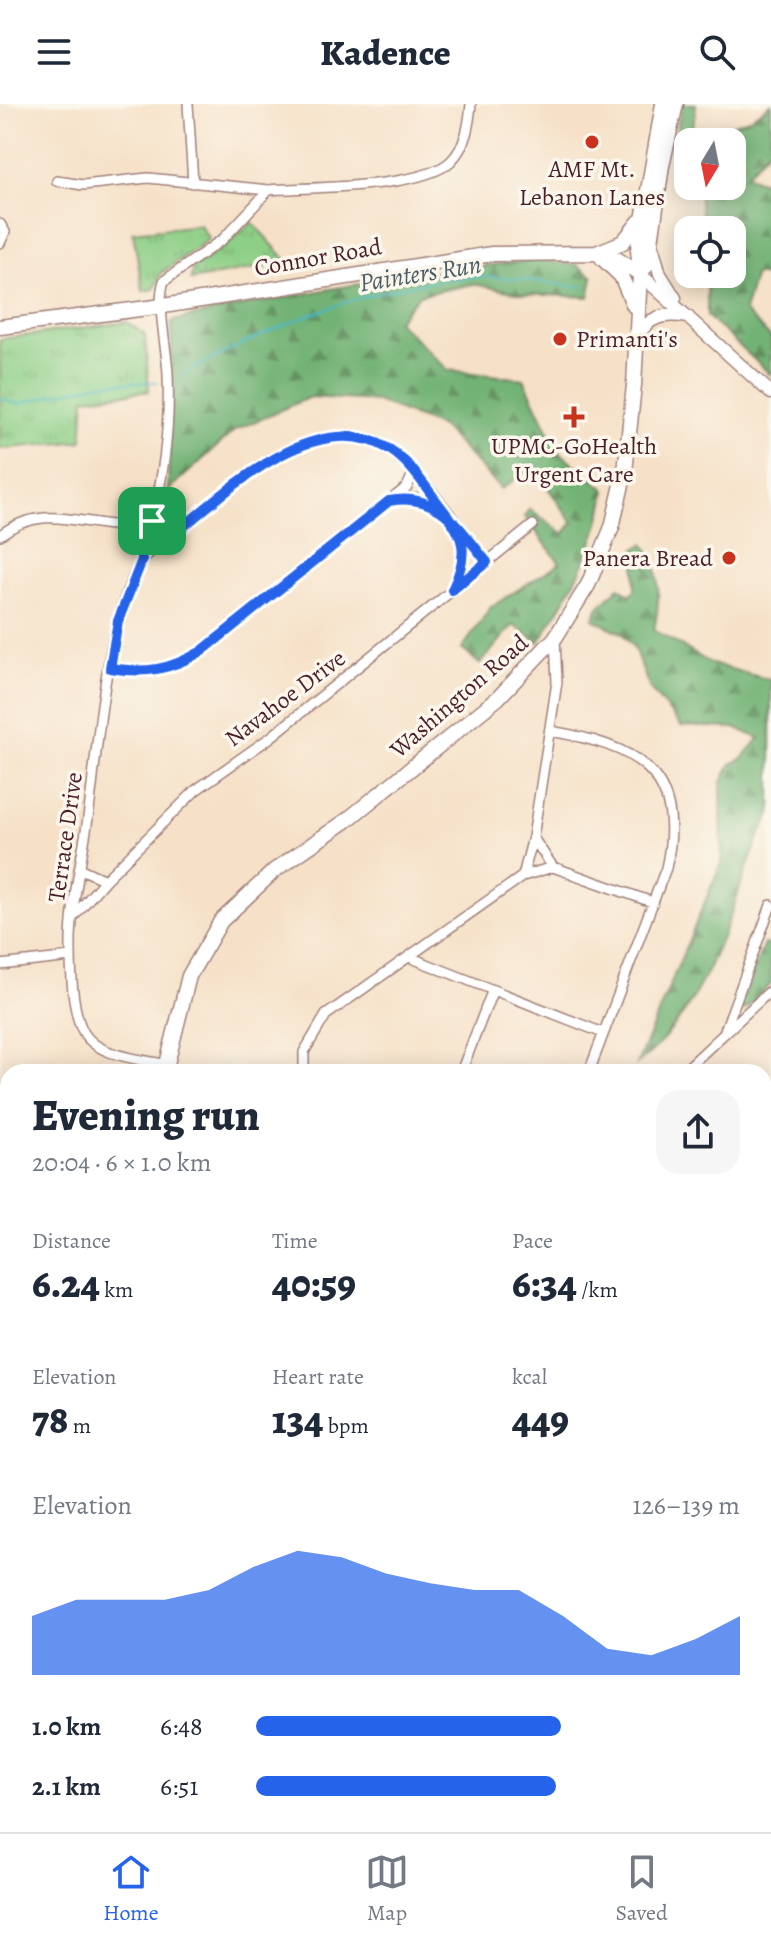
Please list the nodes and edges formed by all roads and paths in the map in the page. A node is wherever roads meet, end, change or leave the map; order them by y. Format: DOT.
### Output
graph roads {
  1 [pos="188,104"];
  2 [pos="471,104"];
  3 [pos="663,104"];
  4 [pos="676,104"];
  5 [pos="57,181"];
  6 [pos="193,183"];
  7 [pos="269,190"];
  8 [pos="641,219"];
  9 [pos="0,224"];
  10 [pos="651,241"];
  11 [pos="0,243"];
  12 [pos="596,253"];
  13 [pos="640,274"];
  14 [pos="163,306"];
  15 [pos="637,316"];
  16 [pos="688,317"];
  17 [pos="0,327"];
  18 [pos="636,339"];
  19 [pos="771,393"];
  20 [pos="414,472"];
  21 [pos="389,501"];
  22 [pos="443,509"];
  23 [pos="152,521"];
  24 [pos="533,525"];
  25 [pos="124,526"];
  26 [pos="459,528"];
  27 [pos="0,535"];
  28 [pos="171,537"];
  29 [pos="142,560"];
  30 [pos="487,562"];
  31 [pos="452,590"];
  32 [pos="555,638"];
  33 [pos="110,668"];
  34 [pos="550,731"];
  35 [pos="533,837"];
  36 [pos="553,867"];
  37 [pos="81,869"];
  38 [pos="523,876"];
  39 [pos="105,880"];
  40 [pos="652,902"];
  41 [pos="771,905"];
  42 [pos="74,916"];
  43 [pos="71,957"];
  44 [pos="409,957"];
  45 [pos="0,965"];
  46 [pos="771,990"];
  47 [pos="492,992"];
  48 [pos="603,1033"];
  49 [pos="724,1033"];
  50 [pos="153,1064"];
  51 [pos="167,1064"];
  52 [pos="304,1064"];
  53 [pos="464,1064"];
  54 [pos="592,1064"];
  55 [pos="691,1064"];
  1 -- 6 [label="street"];
  2 -- 7 [label="street"];
  3 -- 8 [label="main road, Washington Road"];
  4 -- 10 [label="main road, Washington Road"];
  5 -- 6 [label="street"];
  6 -- 7 [label="street"];
  7 -- 14 [label="street"];
  8 -- 12 [label="main road"];
  8 -- 13 [label="main road, Washington Road"];
  9 -- 11 [label="street"];
  10 -- 13 [label="main road, Washington Road"];
  10 -- 16 [label="street"];
  12 -- 13 [label="main road, Connor Road"];
  12 -- 14 [label="main road, Connor Road"];
  12 -- 15 [label="main road"];
  13 -- 15 [label="main road, Washington Road"];
  13 -- 16 [label="street"];
  14 -- 17 [label="main road, Connor Road"];
  14 -- 23 [label="street"];
  15 -- 18 [label="main road, Washington Road"];
  16 -- 18 [label="street"];
  16 -- 19 [label="street"];
  18 -- 32 [label="main road, Washington Road"];
  20 -- 21 [label="street"];
  20 -- 22 [label="street"];
  20 -- 28 [label="street"];
  21 -- 22 [label="street"];
  21 -- 33 [label="street"];
  22 -- 26 [label="street"];
  23 -- 25 [label="street"];
  23 -- 28 [label="street"];
  24 -- 30 [label="street, Navahoe Drive"];
  25 -- 27 [label="street"];
  25 -- 29 [label="street"];
  26 -- 30 [label="street"];
  26 -- 31 [label="street"];
  28 -- 29 [label="street"];
  29 -- 33 [label="street, Terrace Drive"];
  30 -- 31 [label="street, Navahoe Drive"];
  31 -- 39 [label="street, Navahoe Drive"];
  32 -- 34 [label="street"];
  32 -- 51 [label="main road, Washington Road"];
  33 -- 37 [label="street, Terrace Drive"];
  34 -- 35 [label="street"];
  34 -- 40 [label="street"];
  35 -- 36 [label="street"];
  35 -- 38 [label="street"];
  36 -- 38 [label="street"];
  36 -- 40 [label="street"];
  37 -- 39 [label="street"];
  37 -- 42 [label="street, Terrace Drive"];
  38 -- 44 [label="street"];
  39 -- 42 [label="street, Navahoe Drive"];
  40 -- 48 [label="street"];
  41 -- 49 [label="street"];
  42 -- 43 [label="street, Terrace Drive"];
  43 -- 45 [label="street"];
  43 -- 50 [label="street, Terrace Drive"];
  44 -- 47 [label="street"];
  44 -- 52 [label="street"];
  46 -- 49 [label="street"];
  47 -- 48 [label="street"];
  47 -- 53 [label="street"];
  48 -- 54 [label="street"];
  49 -- 55 [label="street"];
}
